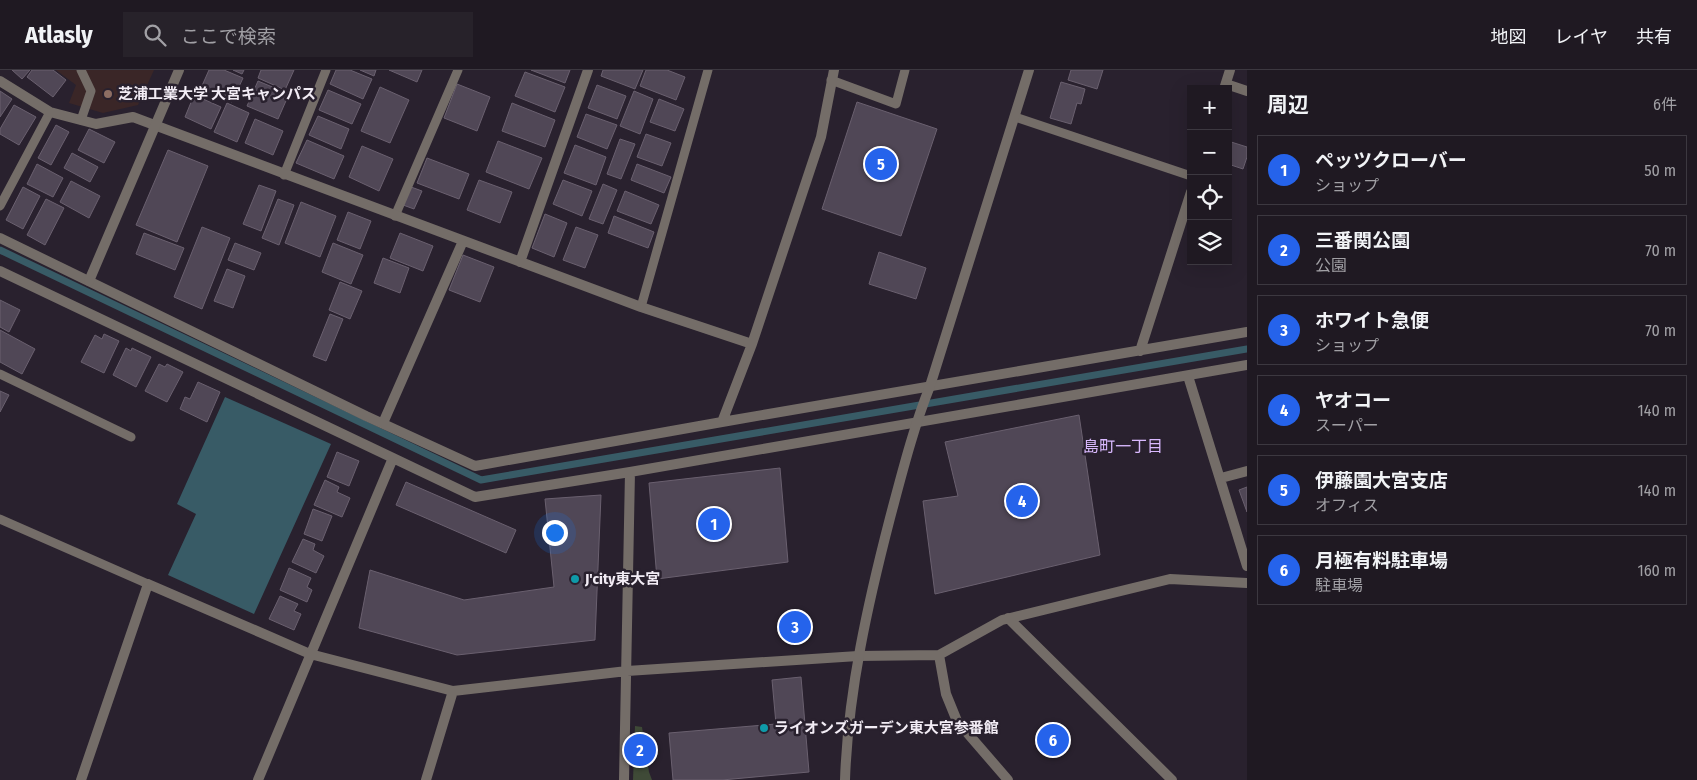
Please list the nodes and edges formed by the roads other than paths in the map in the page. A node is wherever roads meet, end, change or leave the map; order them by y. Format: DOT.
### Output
graph roads {
  1 [pos="81,70"];
  2 [pos="179,70"];
  3 [pos="326,70"];
  4 [pos="458,70"];
  5 [pos="588,70"];
  6 [pos="708,70"];
  7 [pos="905,70"];
  8 [pos="1029,70"];
  9 [pos="1230,70"];
  10 [pos="832,75"];
  11 [pos="0,80"];
  12 [pos="1225,85"];
  13 [pos="1232,88"];
  14 [pos="1247,91"];
  15 [pos="50,112"];
  16 [pos="1015,117"];
  17 [pos="82,120"];
  18 [pos="155,127"];
  19 [pos="284,175"];
  20 [pos="1188,175"];
  21 [pos="1187,204"];
  22 [pos="0,206"];
  23 [pos="395,216"];
  24 [pos="0,238"];
  25 [pos="463,241"];
  26 [pos="520,262"];
  27 [pos="0,271"];
  28 [pos="89,281"];
  29 [pos="641,307"];
  30 [pos="1247,332"];
  31 [pos="752,344"];
  32 [pos="1140,351"];
  33 [pos="1247,364"];
  34 [pos="0,374"];
  35 [pos="1188,376"];
  36 [pos="930,386"];
  37 [pos="916,421"];
  38 [pos="722,422"];
  39 [pos="383,423"];
  40 [pos="131,437"];
  41 [pos="393,458"];
  42 [pos="1247,471"];
  43 [pos="630,472"];
  44 [pos="1221,478"];
  45 [pos="0,519"];
  46 [pos="1247,566"];
  47 [pos="1247,583"];
  48 [pos="148,584"];
  49 [pos="1008,618"];
  50 [pos="310,654"];
  51 [pos="939,655"];
  52 [pos="858,656"];
  53 [pos="627,671"];
  54 [pos="453,691"];
  55 [pos="81,780"];
  56 [pos="258,780"];
  57 [pos="426,780"];
  58 [pos="624,780"];
  59 [pos="845,780"];
  60 [pos="1008,780"];
  61 [pos="1172,780"];
  1 -- 17 [label="lane"];
  2 -- 18 [label="street"];
  3 -- 19 [label="lane"];
  4 -- 23 [label="lane"];
  5 -- 26 [label="street"];
  6 -- 29 [label="lane"];
  7 -- 10 [label="lane"];
  8 -- 16 [label="street"];
  9 -- 12 [label="street"];
  10 -- 31 [label="street"];
  11 -- 15 [label="street"];
  13 -- 14 [label="street"];
  15 -- 17 [label="street"];
  15 -- 22 [label="lane"];
  16 -- 20 [label="lane"];
  16 -- 36 [label="street"];
  17 -- 18 [label="street"];
  18 -- 19 [label="street"];
  18 -- 28 [label="street"];
  19 -- 23 [label="street"];
  21 -- 32 [label="street"];
  23 -- 25 [label="street"];
  24 -- 28 [label="street"];
  25 -- 26 [label="street"];
  25 -- 39 [label="street"];
  26 -- 29 [label="street"];
  27 -- 41 [label="street"];
  28 -- 39 [label="street"];
  29 -- 31 [label="street"];
  30 -- 32 [label="street"];
  31 -- 38 [label="street"];
  32 -- 36 [label="street"];
  33 -- 35 [label="street"];
  34 -- 40 [label="lane"];
  35 -- 37 [label="street"];
  35 -- 44 [label="street"];
  36 -- 37 [label="street"];
  36 -- 38 [label="street"];
  37 -- 43 [label="street"];
  37 -- 52 [label="street"];
  38 -- 39 [label="street"];
  41 -- 43 [label="street"];
  41 -- 50 [label="street"];
  42 -- 44 [label="street"];
  43 -- 53 [label="street"];
  44 -- 46 [label="street"];
  45 -- 48 [label="lane"];
  47 -- 49 [label="street"];
  48 -- 50 [label="street"];
  48 -- 55 [label="street"];
  49 -- 51 [label="street"];
  49 -- 61 [label="street"];
  50 -- 54 [label="street"];
  50 -- 56 [label="street"];
  51 -- 52 [label="street"];
  51 -- 60 [label="street"];
  52 -- 53 [label="street"];
  52 -- 59 [label="street"];
  53 -- 54 [label="street"];
  53 -- 58 [label="street"];
  54 -- 57 [label="street"];
}
